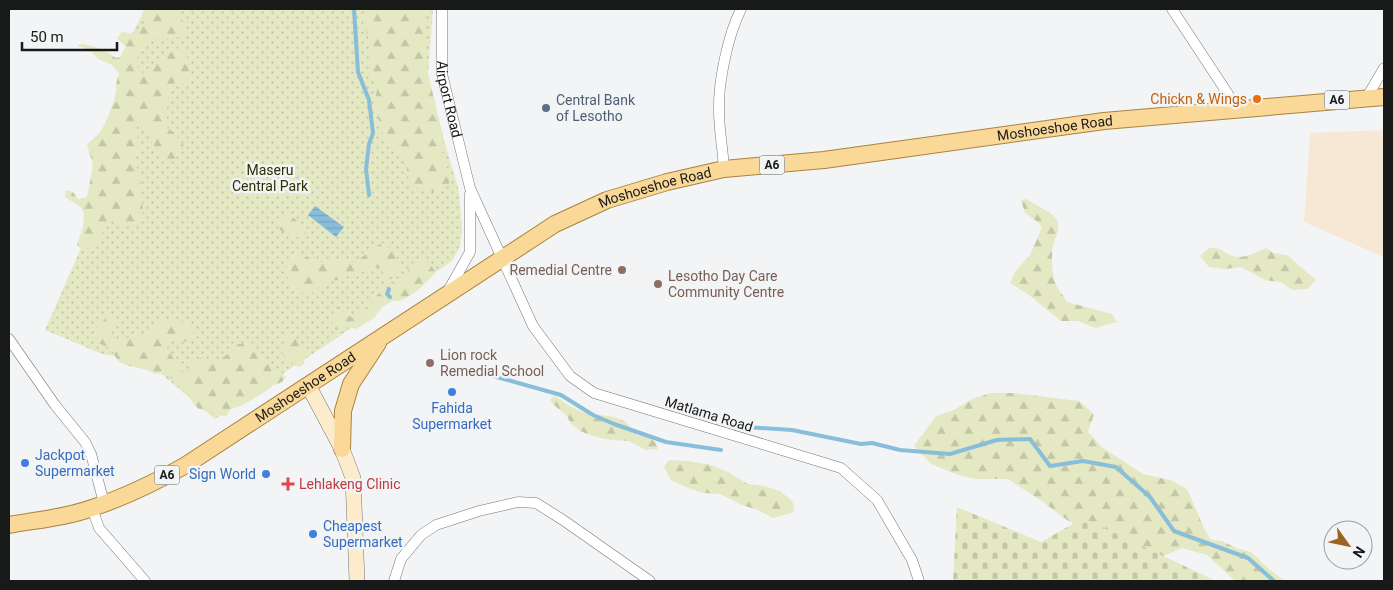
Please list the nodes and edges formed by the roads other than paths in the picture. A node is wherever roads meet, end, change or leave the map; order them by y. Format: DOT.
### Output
graph roads {
  1 [pos="442,9"];
  2 [pos="741,9"];
  3 [pos="1172,9"];
  4 [pos="1384,68"];
  5 [pos="1384,97"];
  6 [pos="1367,98"];
  7 [pos="1230,110"];
  8 [pos="724,169"];
  9 [pos="470,188"];
  10 [pos="502,260"];
  11 [pos="445,296"];
  12 [pos="382,337"];
  13 [pos="9,338"];
  14 [pos="308,385"];
  15 [pos="342,449"];
  16 [pos="98,506"];
  17 [pos="9,525"];
  18 [pos="145,581"];
  19 [pos="356,581"];
  20 [pos="394,581"];
  21 [pos="650,581"];
  22 [pos="919,581"];
  1 -- 9 [label="street, Airport Road"];
  2 -- 8 [label="street"];
  3 -- 7 [label="street"];
  4 -- 6 [label="street"];
  5 -- 6 [label="main road, Moshoeshoe Road / A6"];
  6 -- 7 [label="main road, Moshoeshoe Road / A6"];
  7 -- 8 [label="main road, Moshoeshoe Road / A6"];
  8 -- 10 [label="main road, Moshoeshoe Road / A6"];
  9 -- 10 [label="street, Matlama Road"];
  9 -- 11 [label="street"];
  10 -- 11 [label="main road, Moshoeshoe Road / A6"];
  10 -- 22 [label="street, Matlama Road"];
  11 -- 12 [label="main road, Moshoeshoe Road / A6"];
  12 -- 14 [label="main road, Moshoeshoe Road / A6"];
  12 -- 15 [label="main road"];
  13 -- 16 [label="street"];
  14 -- 15 [label="main road"];
  14 -- 16 [label="main road, Moshoeshoe Road / A6"];
  15 -- 19 [label="main road"];
  16 -- 17 [label="main road, Moshoeshoe Road / A6"];
  16 -- 18 [label="street"];
  20 -- 21 [label="street"];
}
